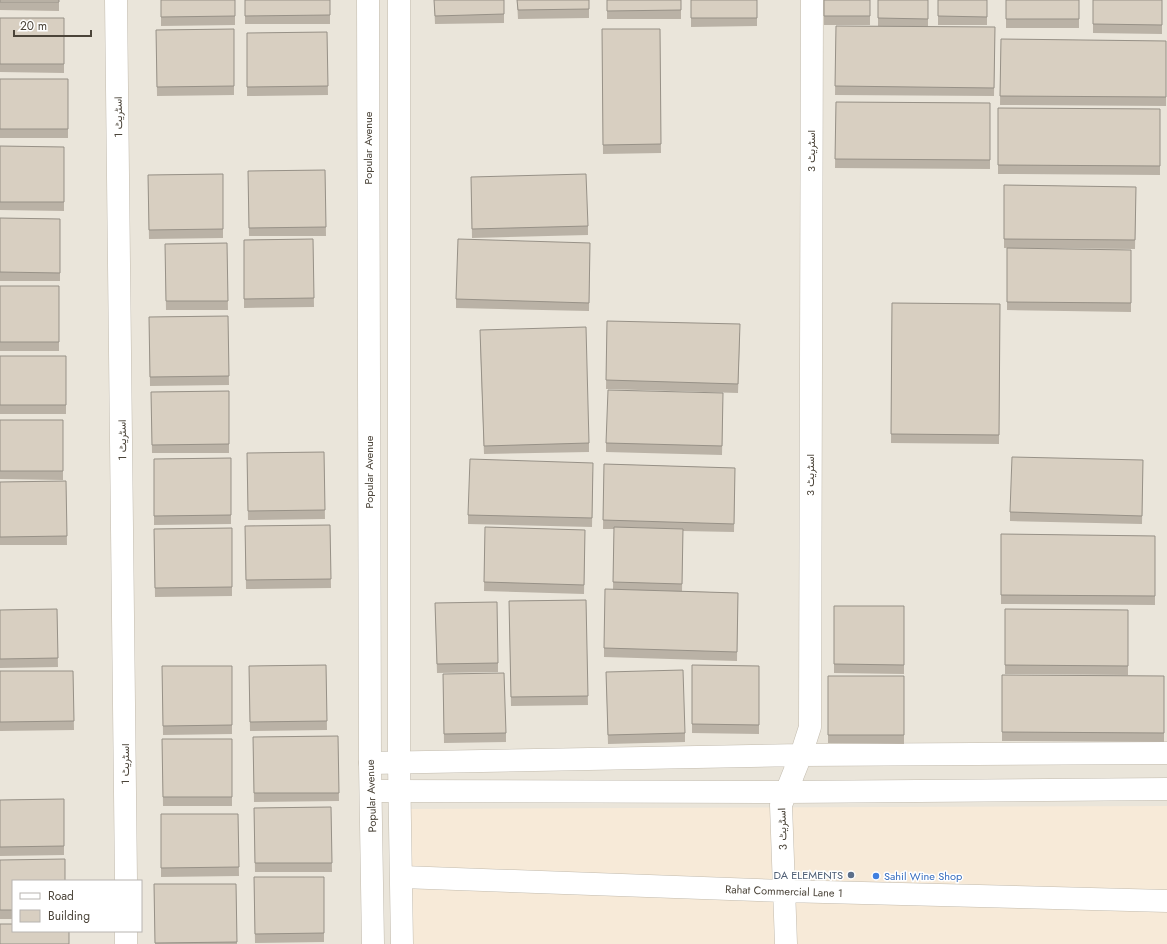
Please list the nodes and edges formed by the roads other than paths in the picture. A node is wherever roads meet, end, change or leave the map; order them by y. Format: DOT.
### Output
graph roads {
  1 [pos="116,0"];
  2 [pos="368,0"];
  3 [pos="399,0"];
  4 [pos="812,0"];
  5 [pos="1167,753"];
  6 [pos="801,755"];
  7 [pos="370,763"];
  8 [pos="398,763"];
  9 [pos="1167,789"];
  10 [pos="372,791"];
  11 [pos="399,791"];
  12 [pos="785,792"];
  13 [pos="402,877"];
  14 [pos="126,880"];
  15 [pos="785,891"];
  16 [pos="1167,901"];
  17 [pos="126,932"];
  18 [pos="126,944"];
  19 [pos="374,944"];
  20 [pos="402,944"];
  21 [pos="786,944"];
  1 -- 14 [label="street, اسٹریٹ 1"];
  2 -- 7 [label="street, Popular Avenue"];
  3 -- 8 [label="street"];
  4 -- 6 [label="street, اسٹریٹ 3"];
  5 -- 6 [label="street"];
  6 -- 8 [label="street"];
  6 -- 12 [label="street, اسٹریٹ 3"];
  7 -- 8 [label="street"];
  7 -- 10 [label="street, Popular Avenue"];
  8 -- 11 [label="street"];
  9 -- 12 [label="street"];
  10 -- 11 [label="street"];
  10 -- 19 [label="street, Popular Avenue"];
  11 -- 12 [label="street"];
  11 -- 13 [label="street"];
  12 -- 15 [label="street, اسٹریٹ 3"];
  13 -- 15 [label="street, Rahat Commercial Lane 1"];
  13 -- 20 [label="street"];
  15 -- 16 [label="street, Rahat Commercial Lane 1"];
  15 -- 21 [label="street, اسٹریٹ 3"];
  17 -- 18 [label="street"];
}
